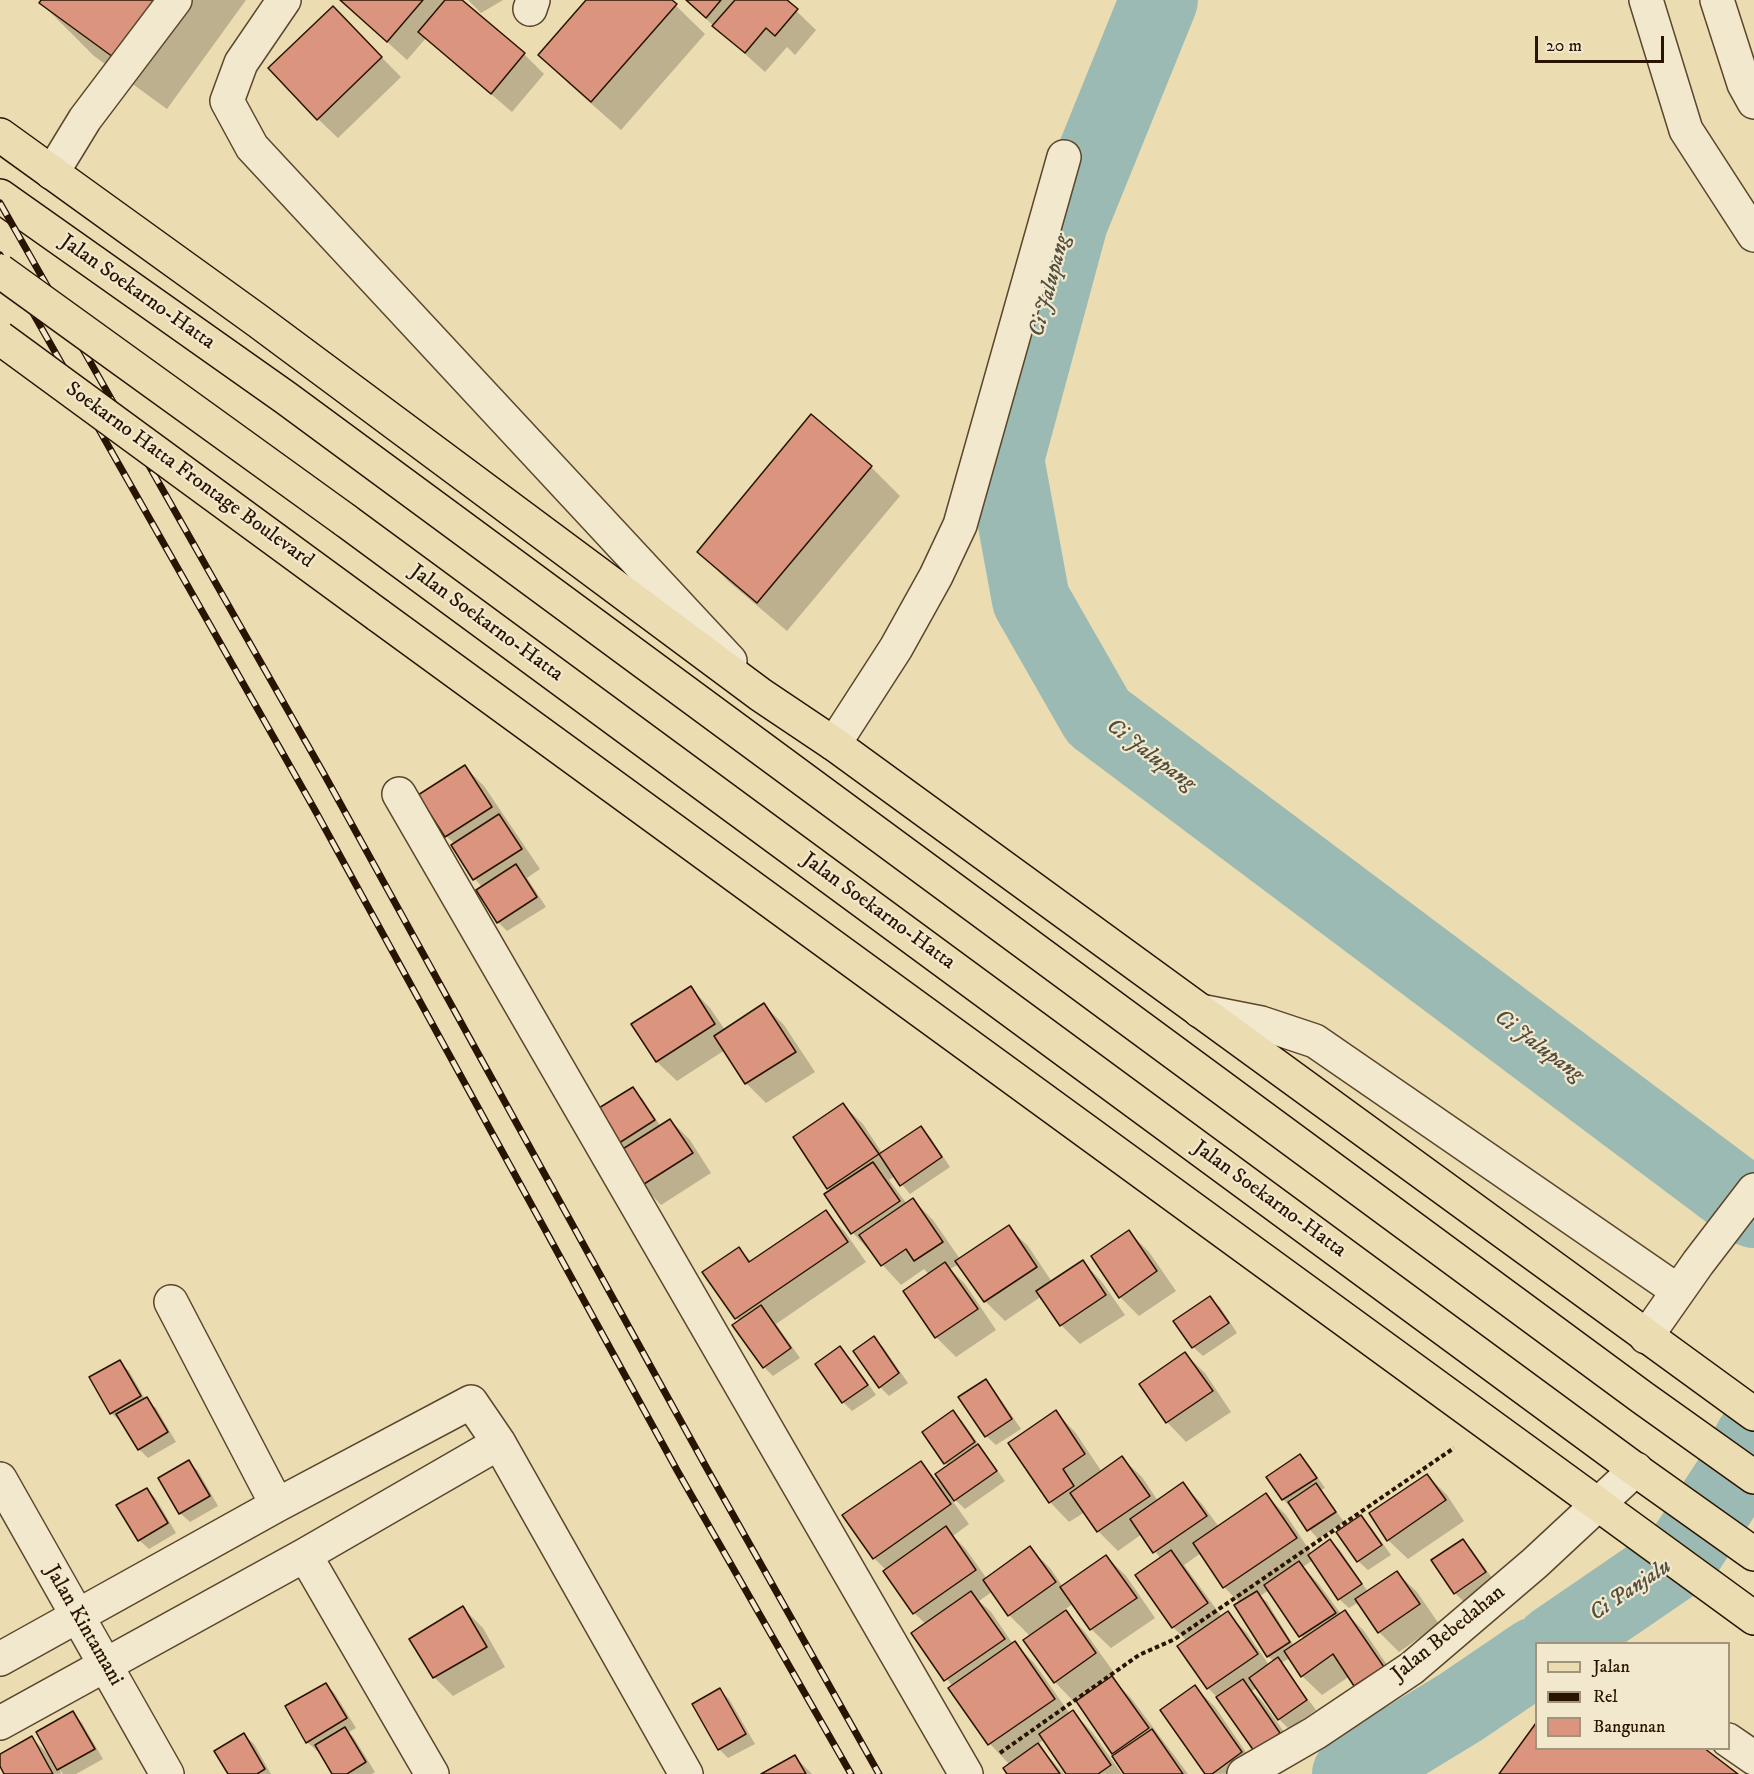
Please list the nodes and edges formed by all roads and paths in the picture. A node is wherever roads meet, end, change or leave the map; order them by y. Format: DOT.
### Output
graph roads {
  1 [pos="176,0"];
  2 [pos="284,0"];
  3 [pos="1646,0"];
  4 [pos="1717,0"];
  5 [pos="1754,102"];
  6 [pos="0,135"];
  7 [pos="1064,157"];
  8 [pos="52,172"];
  9 [pos="0,196"];
  10 [pos="1754,235"];
  11 [pos="0,271"];
  12 [pos="0,338"];
  13 [pos="761,695"];
  14 [pos="834,744"];
  15 [pos="399,794"];
  16 [pos="1200,1011"];
  17 [pos="1754,1190"];
  18 [pos="1678,1291"];
  19 [pos="171,1302"];
  20 [pos="1646,1336"];
  21 [pos="1754,1414"];
  22 [pos="1488,1425"];
  23 [pos="499,1443"];
  24 [pos="1638,1471"];
  25 [pos="1754,1477"];
  26 [pos="0,1479"];
  27 [pos="278,1506"];
  28 [pos="1605,1510"];
  29 [pos="1754,1554"];
  30 [pos="305,1555"];
  31 [pos="1744,1611"];
  32 [pos="77,1616"];
  33 [pos="0,1659"];
  34 [pos="105,1664"];
  35 [pos="0,1722"];
  36 [pos="1730,1741"];
  37 [pos="998,1754"];
  38 [pos="1754,1758"];
  39 [pos="167,1774"];
  40 [pos="432,1774"];
  41 [pos="686,1774"];
  42 [pos="966,1774"];
  43 [pos="1244,1774"];
  1 -- 8 [label="street"];
  2 -- 13 [label="street"];
  3 -- 10 [label="street"];
  4 -- 5 [label="street"];
  6 -- 8 [label="main road"];
  7 -- 14 [label="street"];
  8 -- 13 [label="main road"];
  9 -- 25 [label="main road, Jalan Soekarno-Hatta"];
  11 -- 24 [label="main road, Jalan Soekarno-Hatta, bridge"];
  12 -- 22 [label="main road, Soekarno Hatta Frontage Boulevard, bridge"];
  13 -- 14 [label="main road"];
  14 -- 16 [label="main road"];
  15 -- 42 [label="street"];
  16 -- 18 [label="street"];
  16 -- 20 [label="main road"];
  17 -- 18 [label="street"];
  18 -- 20 [label="street"];
  19 -- 27 [label="street"];
  20 -- 21 [label="main road"];
  22 -- 28 [label="main road"];
  22 -- 37 [label="path"];
  23 -- 27 [label="street"];
  23 -- 30 [label="street"];
  23 -- 41 [label="street"];
  24 -- 28 [label="street, Jalan Bebedahan"];
  24 -- 29 [label="main road, Jalan Soekarno-Hatta"];
  26 -- 32 [label="street, Jalan Kintamani"];
  27 -- 32 [label="street"];
  28 -- 31 [label="main road"];
  28 -- 43 [label="street, Jalan Bebedahan"];
  30 -- 34 [label="street"];
  30 -- 40 [label="street"];
  32 -- 33 [label="street"];
  32 -- 34 [label="street, Jalan Kintamani"];
  34 -- 35 [label="street"];
  34 -- 39 [label="street, Jalan Kintamani"];
  36 -- 38 [label="street"];
}
